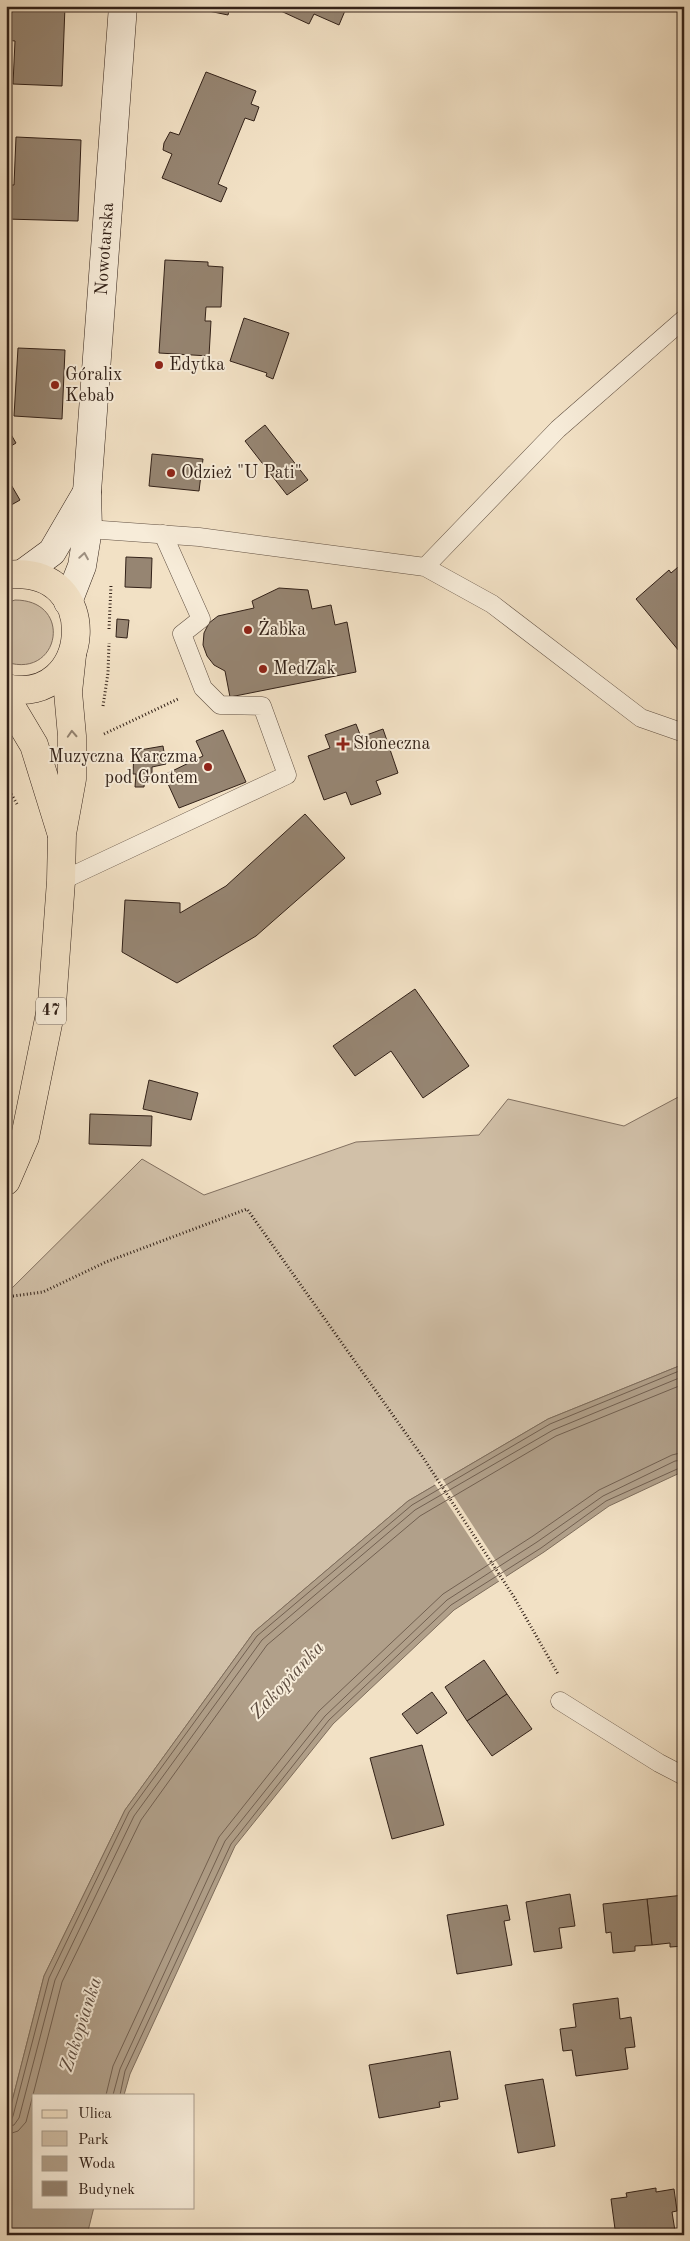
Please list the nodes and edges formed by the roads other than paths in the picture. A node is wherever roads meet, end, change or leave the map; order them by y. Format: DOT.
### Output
graph roads {
  1 [pos="123,6"];
  2 [pos="684,319"];
  3 [pos="87,492"];
  4 [pos="88,529"];
  5 [pos="164,534"];
  6 [pos="425,567"];
  7 [pos="14,575"];
  8 [pos="68,602"];
  9 [pos="72,654"];
  10 [pos="6,688"];
  11 [pos="6,698"];
  12 [pos="684,733"];
  13 [pos="62,834"];
  14 [pos="61,881"];
  15 [pos="6,1181"];
  16 [pos="560,1701"];
  17 [pos="684,1776"];
  1 -- 3 [label="main road, Nowotarska"];
  2 -- 6 [label="lane"];
  3 -- 4 [label="main road, Nowotarska"];
  3 -- 7 [label="main road, Nowotarska"];
  4 -- 5 [label="lane"];
  8 -- 4 [label="main road, Nowotarska, one-way"];
  5 -- 6 [label="lane"];
  5 -- 14 [label="lane"];
  6 -- 12 [label="lane"];
  7 -- 8 [label="main road, 47"];
  8 -- 9 [label="main road, 47"];
  9 -- 10 [label="main road, 47"];
  13 -- 9 [label="main road, 47, one-way"];
  11 -- 13 [label="main road, 47"];
  13 -- 14 [label="main road, 47"];
  14 -- 15 [label="main road, 47"];
  16 -- 17 [label="lane"];
}
